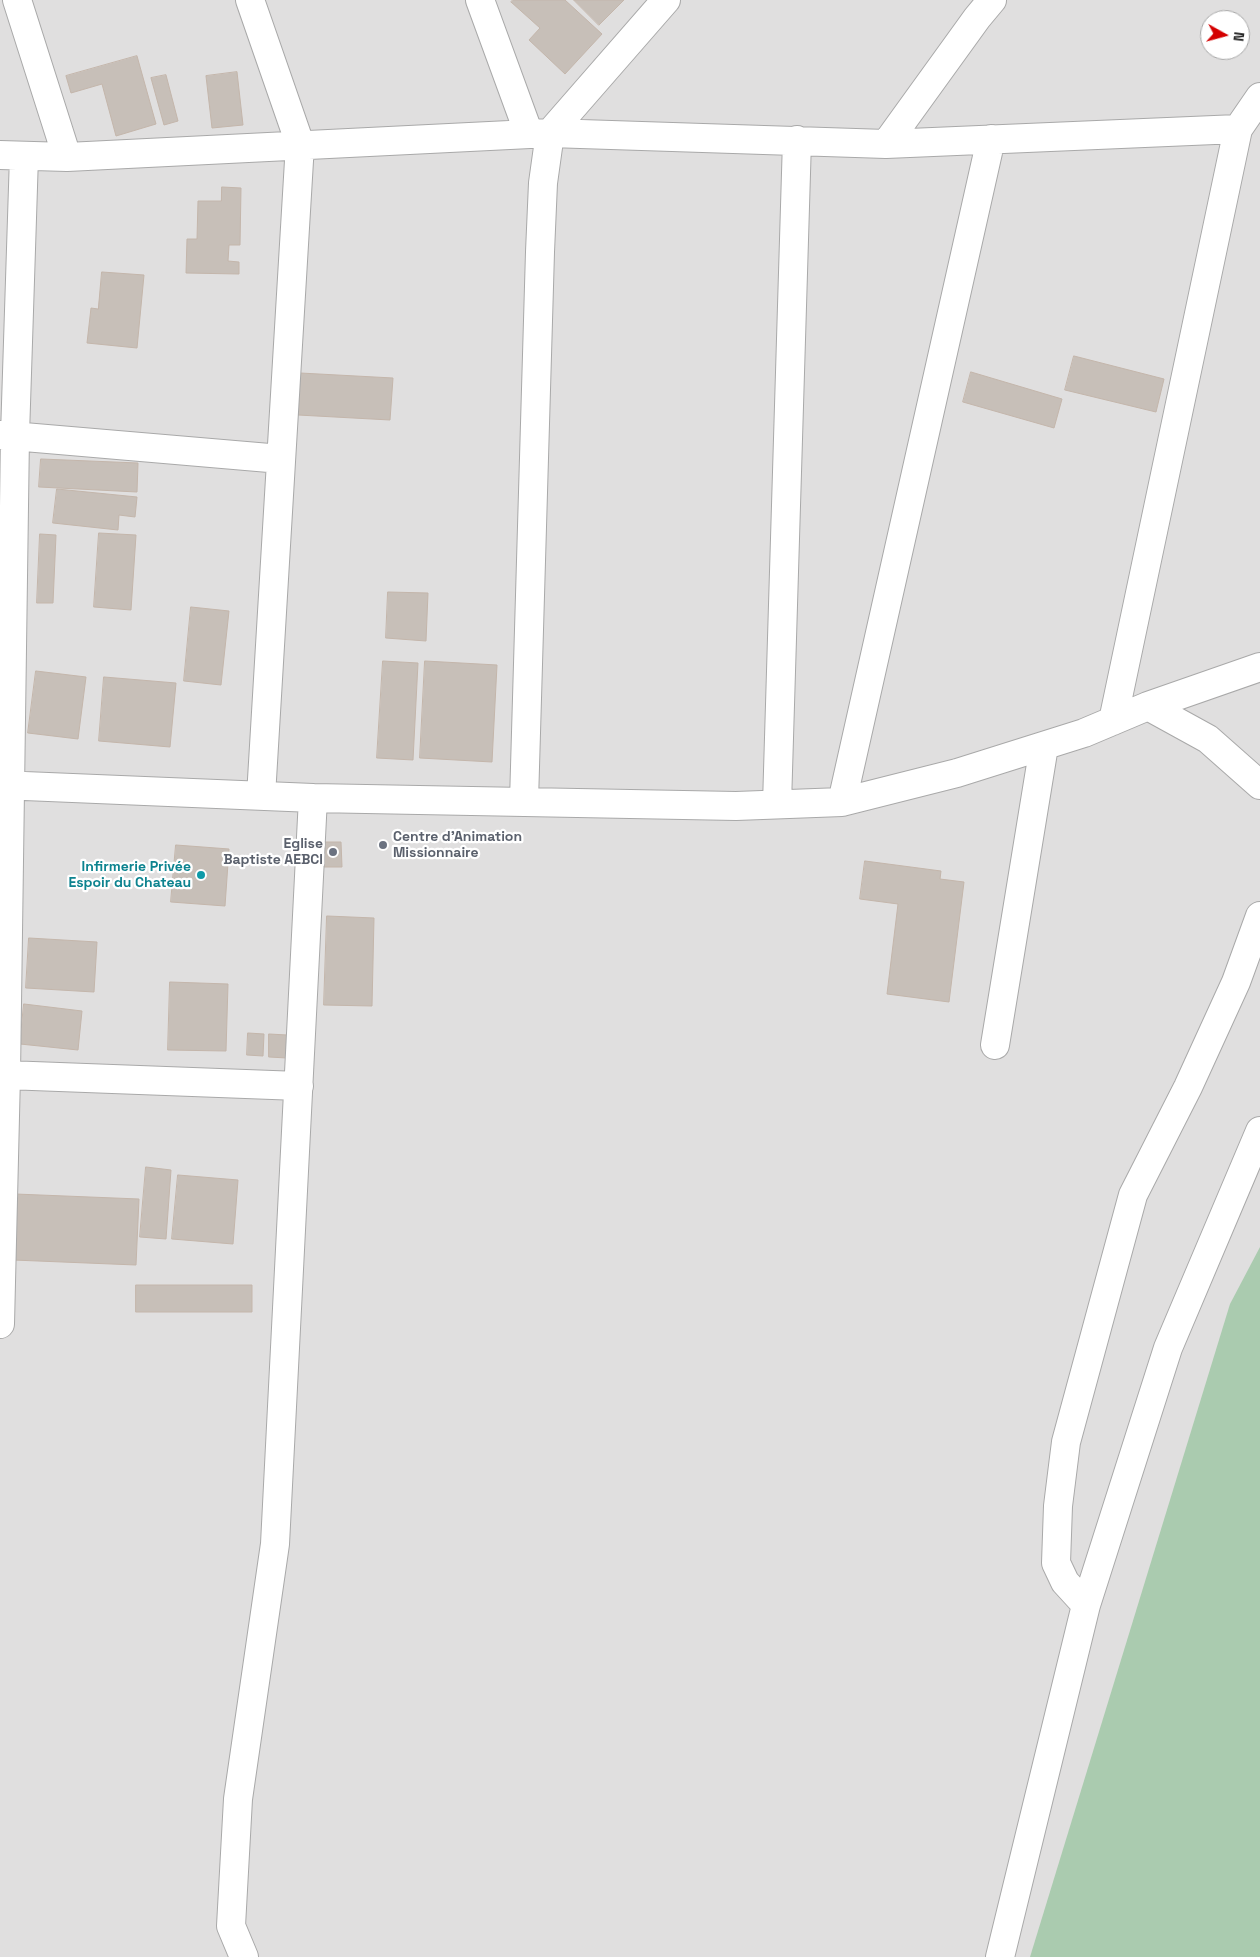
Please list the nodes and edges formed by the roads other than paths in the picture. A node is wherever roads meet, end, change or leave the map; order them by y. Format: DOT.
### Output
graph roads {
  1 [pos="17,0"];
  2 [pos="250,0"];
  3 [pos="480,0"];
  4 [pos="666,0"];
  5 [pos="992,0"];
  6 [pos="1260,97"];
  7 [pos="1238,129"];
  8 [pos="540,133"];
  9 [pos="991,139"];
  10 [pos="797,140"];
  11 [pos="300,144"];
  12 [pos="886,144"];
  13 [pos="12,155"];
  14 [pos="67,156"];
  15 [pos="8,435"];
  16 [pos="281,459"];
  17 [pos="1260,667"];
  18 [pos="1148,706"];
  19 [pos="1113,721"];
  20 [pos="1044,746"];
  21 [pos="1260,785"];
  22 [pos="5,786"];
  23 [pos="261,796"];
  24 [pos="313,798"];
  25 [pos="524,801"];
  26 [pos="842,802"];
  27 [pos="777,804"];
  28 [pos="1260,916"];
  29 [pos="995,1045"];
  30 [pos="6,1075"];
  31 [pos="299,1086"];
  32 [pos="1260,1131"];
  33 [pos="0,1324"];
  34 [pos="1086,1605"];
  35 [pos="244,1957"];
  36 [pos="1000,1957"];
  1 -- 14 [label="street"];
  2 -- 11 [label="street"];
  3 -- 8 [label="street"];
  4 -- 8 [label="street"];
  5 -- 12 [label="street"];
  6 -- 7 [label="street"];
  7 -- 9 [label="street"];
  7 -- 19 [label="street"];
  8 -- 10 [label="street"];
  8 -- 11 [label="street"];
  8 -- 25 [label="street"];
  9 -- 12 [label="street"];
  9 -- 26 [label="street"];
  10 -- 12 [label="street"];
  10 -- 27 [label="street"];
  11 -- 14 [label="street"];
  11 -- 16 [label="street"];
  13 -- 14 [label="street"];
  13 -- 15 [label="street"];
  15 -- 16 [label="street"];
  15 -- 22 [label="street"];
  16 -- 23 [label="street"];
  17 -- 18 [label="street"];
  18 -- 19 [label="street"];
  18 -- 21 [label="street"];
  19 -- 20 [label="street"];
  20 -- 26 [label="street"];
  20 -- 29 [label="street"];
  22 -- 23 [label="street"];
  22 -- 30 [label="street"];
  23 -- 24 [label="street"];
  24 -- 25 [label="street"];
  24 -- 31 [label="street"];
  25 -- 27 [label="street"];
  26 -- 27 [label="street"];
  28 -- 34 [label="street"];
  30 -- 31 [label="street"];
  30 -- 33 [label="street"];
  31 -- 35 [label="street"];
  32 -- 34 [label="street"];
  34 -- 36 [label="street"];
}
